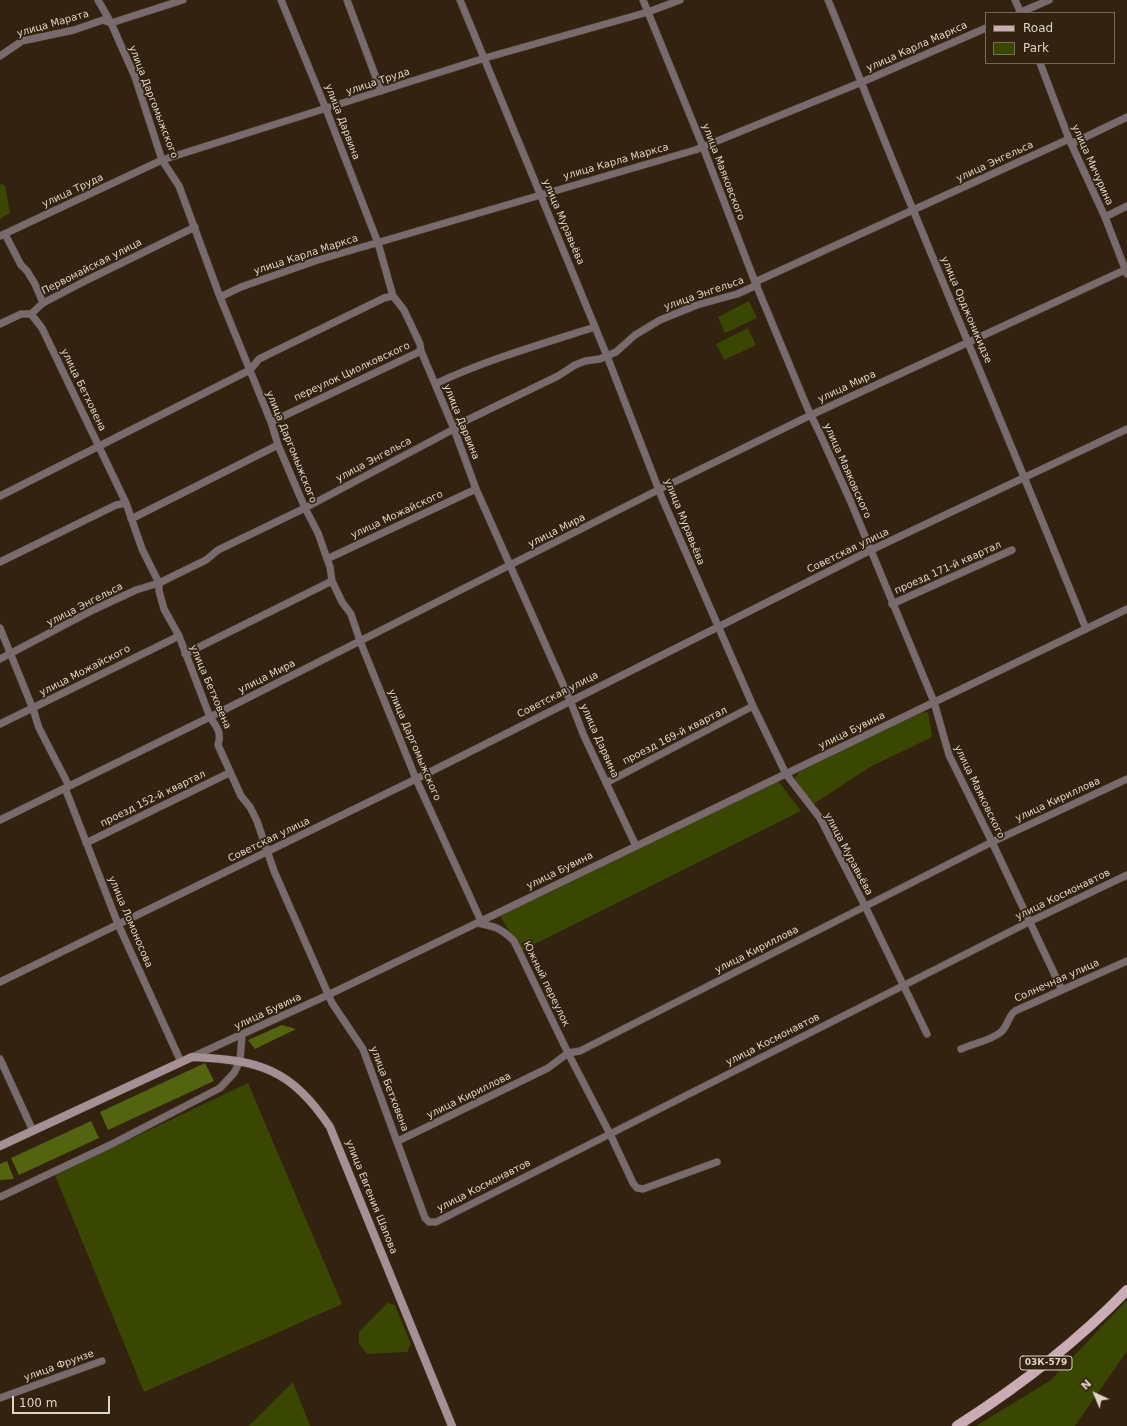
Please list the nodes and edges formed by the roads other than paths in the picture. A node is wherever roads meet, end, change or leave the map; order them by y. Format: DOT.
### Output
graph roads {
  1 [pos="98,0"];
  2 [pos="183,0"];
  3 [pos="281,0"];
  4 [pos="347,0"];
  5 [pos="460,0"];
  6 [pos="643,0"];
  7 [pos="680,0"];
  8 [pos="828,0"];
  9 [pos="1015,0"];
  10 [pos="1049,0"];
  11 [pos="648,12"];
  12 [pos="1020,12"];
  13 [pos="1022,12"];
  14 [pos="111,22"];
  15 [pos="985,28"];
  16 [pos="0,56"];
  17 [pos="486,58"];
  18 [pos="1040,64"];
  19 [pos="862,82"];
  20 [pos="381,91"];
  21 [pos="326,109"];
  22 [pos="1127,117"];
  23 [pos="1070,141"];
  24 [pos="703,147"];
  25 [pos="162,160"];
  26 [pos="541,195"];
  27 [pos="1127,206"];
  28 [pos="913,211"];
  29 [pos="1105,217"];
  30 [pos="194,227"];
  31 [pos="3,235"];
  32 [pos="378,243"];
  33 [pos="1126,271"];
  34 [pos="756,284"];
  35 [pos="394,296"];
  36 [pos="220,297"];
  37 [pos="43,303"];
  38 [pos="31,314"];
  39 [pos="0,324"];
  40 [pos="595,326"];
  41 [pos="969,342"];
  42 [pos="421,351"];
  43 [pos="607,356"];
  44 [pos="250,370"];
  45 [pos="435,384"];
  46 [pos="811,415"];
  47 [pos="271,422"];
  48 [pos="454,429"];
  49 [pos="1127,429"];
  50 [pos="278,445"];
  51 [pos="99,446"];
  52 [pos="1025,477"];
  53 [pos="476,489"];
  54 [pos="660,489"];
  55 [pos="0,496"];
  56 [pos="126,503"];
  57 [pos="305,508"];
  58 [pos="131,519"];
  59 [pos="871,550"];
  60 [pos="1012,550"];
  61 [pos="327,559"];
  62 [pos="0,562"];
  63 [pos="510,566"];
  64 [pos="332,582"];
  65 [pos="159,583"];
  66 [pos="892,604"];
  67 [pos="1127,609"];
  68 [pos="718,627"];
  69 [pos="0,628"];
  70 [pos="1086,629"];
  71 [pos="178,636"];
  72 [pos="360,641"];
  73 [pos="11,654"];
  74 [pos="185,654"];
  75 [pos="0,659"];
  76 [pos="570,700"];
  77 [pos="934,702"];
  78 [pos="753,706"];
  79 [pos="33,709"];
  80 [pos="210,717"];
  81 [pos="0,724"];
  82 [pos="229,773"];
  83 [pos="786,774"];
  84 [pos="416,779"];
  85 [pos="1127,779"];
  86 [pos="606,783"];
  87 [pos="67,787"];
  88 [pos="0,820"];
  89 [pos="992,842"];
  90 [pos="86,843"];
  91 [pos="636,846"];
  92 [pos="267,852"];
  93 [pos="1127,875"];
  94 [pos="865,906"];
  95 [pos="479,922"];
  96 [pos="1029,922"];
  97 [pos="118,924"];
  98 [pos="1127,961"];
  99 [pos="0,982"];
  100 [pos="903,986"];
  101 [pos="1062,990"];
  102 [pos="328,995"];
  103 [pos="927,1034"];
  104 [pos="242,1035"];
  105 [pos="961,1049"];
  106 [pos="568,1053"];
  107 [pos="192,1057"];
  108 [pos="0,1059"];
  109 [pos="240,1061"];
  110 [pos="181,1062"];
  111 [pos="33,1131"];
  112 [pos="610,1134"];
  113 [pos="398,1141"];
  114 [pos="0,1146"];
  115 [pos="717,1162"];
  116 [pos="0,1197"];
  117 [pos="429,1222"];
  118 [pos="1127,1290"];
  119 [pos="102,1361"];
  120 [pos="0,1398"];
  121 [pos="452,1426"];
  122 [pos="956,1426"];
  1 -- 14 [label="street, улица Даргомыжского"];
  2 -- 14 [label="street, улица Марата"];
  3 -- 21 [label="street, улица Дарвина"];
  4 -- 20 [label="street"];
  5 -- 17 [label="street, улица Муравьёва"];
  6 -- 11 [label="street, улица Маяковского"];
  7 -- 11 [label="street, улица Труда"];
  8 -- 19 [label="street, улица Орджоникидзе"];
  9 -- 12 [label="street"];
  10 -- 13 [label="street"];
  11 -- 17 [label="street, улица Труда"];
  11 -- 24 [label="street, улица Маяковского"];
  14 -- 16 [label="street, улица Марата"];
  14 -- 25 [label="street, улица Даргомыжского"];
  15 -- 19 [label="street, улица Карла Маркса"];
  17 -- 20 [label="street, улица Труда"];
  17 -- 26 [label="street, улица Муравьёва"];
  18 -- 23 [label="street, улица Мичурина"];
  19 -- 24 [label="street, улица Карла Маркса"];
  19 -- 28 [label="street, улица Орджоникидзе"];
  20 -- 21 [label="street, улица Труда"];
  21 -- 25 [label="street, улица Труда"];
  21 -- 32 [label="street, улица Дарвина"];
  22 -- 23 [label="street, улица Энгельса"];
  23 -- 28 [label="street, улица Энгельса"];
  23 -- 29 [label="street, улица Мичурина"];
  24 -- 26 [label="street, улица Карла Маркса"];
  24 -- 34 [label="street, улица Маяковского"];
  25 -- 30 [label="street, улица Даргомыжского"];
  25 -- 31 [label="street, улица Труда"];
  26 -- 32 [label="street, улица Карла Маркса"];
  26 -- 40 [label="street, улица Муравьёва"];
  27 -- 29 [label="street"];
  28 -- 34 [label="street, улица Энгельса"];
  28 -- 41 [label="street, улица Орджоникидзе"];
  29 -- 33 [label="street, улица Мичурина"];
  30 -- 36 [label="street, улица Даргомыжского"];
  30 -- 37 [label="street, Первомайская улица"];
  31 -- 37 [label="street"];
  32 -- 35 [label="street, улица Дарвина"];
  32 -- 36 [label="street, улица Карла Маркса"];
  33 -- 41 [label="street, улица Мира"];
  34 -- 43 [label="street, улица Энгельса"];
  34 -- 46 [label="street, улица Маяковского"];
  35 -- 42 [label="street, улица Дарвина"];
  35 -- 44 [label="street"];
  36 -- 44 [label="street, улица Даргомыжского"];
  37 -- 38 [label="street, Первомайская улица"];
  38 -- 39 [label="street, Первомайская улица"];
  38 -- 51 [label="street, улица Бетховена"];
  40 -- 43 [label="street, улица Муравьёва"];
  40 -- 45 [label="street"];
  41 -- 46 [label="street, улица Мира"];
  41 -- 52 [label="street, улица Орджоникидзе"];
  42 -- 45 [label="street, улица Дарвина"];
  42 -- 47 [label="street, переулок Циолковского"];
  43 -- 48 [label="street, улица Энгельса"];
  43 -- 54 [label="street, улица Муравьёва"];
  44 -- 47 [label="street, улица Даргомыжского"];
  44 -- 51 [label="street"];
  45 -- 48 [label="street, улица Дарвина"];
  46 -- 54 [label="street, улица Мира"];
  46 -- 59 [label="street, улица Маяковского"];
  47 -- 50 [label="street, улица Даргомыжского"];
  48 -- 53 [label="street, улица Дарвина"];
  48 -- 57 [label="street, улица Энгельса"];
  49 -- 52 [label="street, Советская улица"];
  50 -- 57 [label="street, улица Даргомыжского"];
  50 -- 58 [label="street"];
  51 -- 55 [label="street"];
  51 -- 56 [label="street, улица Бетховена"];
  52 -- 59 [label="street, Советская улица"];
  52 -- 70 [label="street, улица Орджоникидзе"];
  53 -- 61 [label="street, улица Можайского"];
  53 -- 63 [label="street, улица Дарвина"];
  54 -- 63 [label="street, улица Мира"];
  54 -- 68 [label="street, улица Муравьёва"];
  56 -- 58 [label="street, улица Бетховена"];
  56 -- 62 [label="street"];
  57 -- 61 [label="street, улица Даргомыжского"];
  57 -- 65 [label="street, улица Энгельса"];
  58 -- 65 [label="street, улица Бетховена"];
  59 -- 66 [label="street, улица Маяковского"];
  59 -- 68 [label="street, Советская улица"];
  60 -- 66 [label="street, проезд 171-й квартал"];
  61 -- 64 [label="street, улица Даргомыжского"];
  63 -- 72 [label="street, улица Мира"];
  63 -- 76 [label="street, улица Дарвина"];
  64 -- 72 [label="street, улица Даргомыжского"];
  64 -- 74 [label="street"];
  65 -- 71 [label="street, улица Бетховена"];
  65 -- 73 [label="street, улица Энгельса"];
  66 -- 77 [label="street, улица Маяковского"];
  67 -- 70 [label="street, улица Бувина"];
  68 -- 76 [label="street, Советская улица"];
  68 -- 78 [label="street, улица Муравьёва"];
  69 -- 73 [label="street, улица Ломоносова"];
  70 -- 77 [label="street, улица Бувина"];
  71 -- 74 [label="street, улица Бетховена"];
  71 -- 79 [label="street, улица Можайского"];
  72 -- 80 [label="street, улица Мира"];
  72 -- 84 [label="street, улица Даргомыжского"];
  73 -- 75 [label="street, улица Энгельса"];
  73 -- 79 [label="street, улица Ломоносова"];
  74 -- 80 [label="street, улица Бетховена"];
  76 -- 84 [label="street, Советская улица"];
  76 -- 86 [label="street, улица Дарвина"];
  77 -- 83 [label="street, улица Бувина"];
  77 -- 89 [label="street, улица Маяковского"];
  78 -- 83 [label="street, улица Муравьёва"];
  78 -- 86 [label="street, проезд 169-й квартал"];
  79 -- 81 [label="street, улица Можайского"];
  79 -- 87 [label="street, улица Ломоносова"];
  80 -- 82 [label="street, улица Бетховена"];
  80 -- 87 [label="street, улица Мира"];
  82 -- 90 [label="street, проезд 152-й квартал"];
  82 -- 92 [label="street, улица Бетховена"];
  83 -- 91 [label="street, улица Бувина"];
  83 -- 94 [label="street, улица Муравьёва"];
  84 -- 92 [label="street, Советская улица"];
  84 -- 95 [label="street, улица Даргомыжского"];
  85 -- 89 [label="street, улица Кириллова"];
  86 -- 91 [label="street, улица Дарвина"];
  87 -- 88 [label="street, улица Мира"];
  87 -- 90 [label="street, улица Ломоносова"];
  89 -- 94 [label="street, улица Кириллова"];
  89 -- 96 [label="street, улица Маяковского"];
  90 -- 97 [label="street, улица Ломоносова"];
  91 -- 95 [label="street, улица Бувина"];
  92 -- 97 [label="street, Советская улица"];
  92 -- 102 [label="street, улица Бетховена"];
  93 -- 96 [label="street, улица Космонавтов"];
  94 -- 100 [label="street, улица Муравьёва"];
  94 -- 106 [label="street, улица Кириллова"];
  95 -- 102 [label="street, улица Бувина"];
  95 -- 106 [label="street, Южный переулок"];
  96 -- 100 [label="street, улица Космонавтов"];
  96 -- 101 [label="street, улица Маяковского"];
  97 -- 99 [label="street, Советская улица"];
  97 -- 110 [label="street, улица Ломоносова"];
  98 -- 101 [label="street, Солнечная улица"];
  100 -- 103 [label="street, улица Муравьёва"];
  100 -- 112 [label="street, улица Космонавтов"];
  101 -- 105 [label="street, Солнечная улица"];
  102 -- 104 [label="street, улица Бувина"];
  102 -- 113 [label="street, улица Бетховена"];
  104 -- 107 [label="street, улица Бувина"];
  104 -- 109 [label="street"];
  106 -- 112 [label="street, Южный переулок"];
  106 -- 113 [label="street, улица Кириллова"];
  107 -- 109 [label="street, улица Евгения Шапова"];
  107 -- 110 [label="street, улица Бувина"];
  108 -- 111 [label="street"];
  109 -- 116 [label="street"];
  109 -- 121 [label="street, улица Евгения Шапова"];
  110 -- 111 [label="street, улица Бувина"];
  111 -- 114 [label="street, улица Бувина"];
  112 -- 115 [label="street, Южный переулок"];
  112 -- 117 [label="street, улица Космонавтов"];
  113 -- 117 [label="street, улица Бетховена"];
  118 -- 122 [label="main road, 03К-579"];
  119 -- 120 [label="street, улица Фрунзе"];
}
